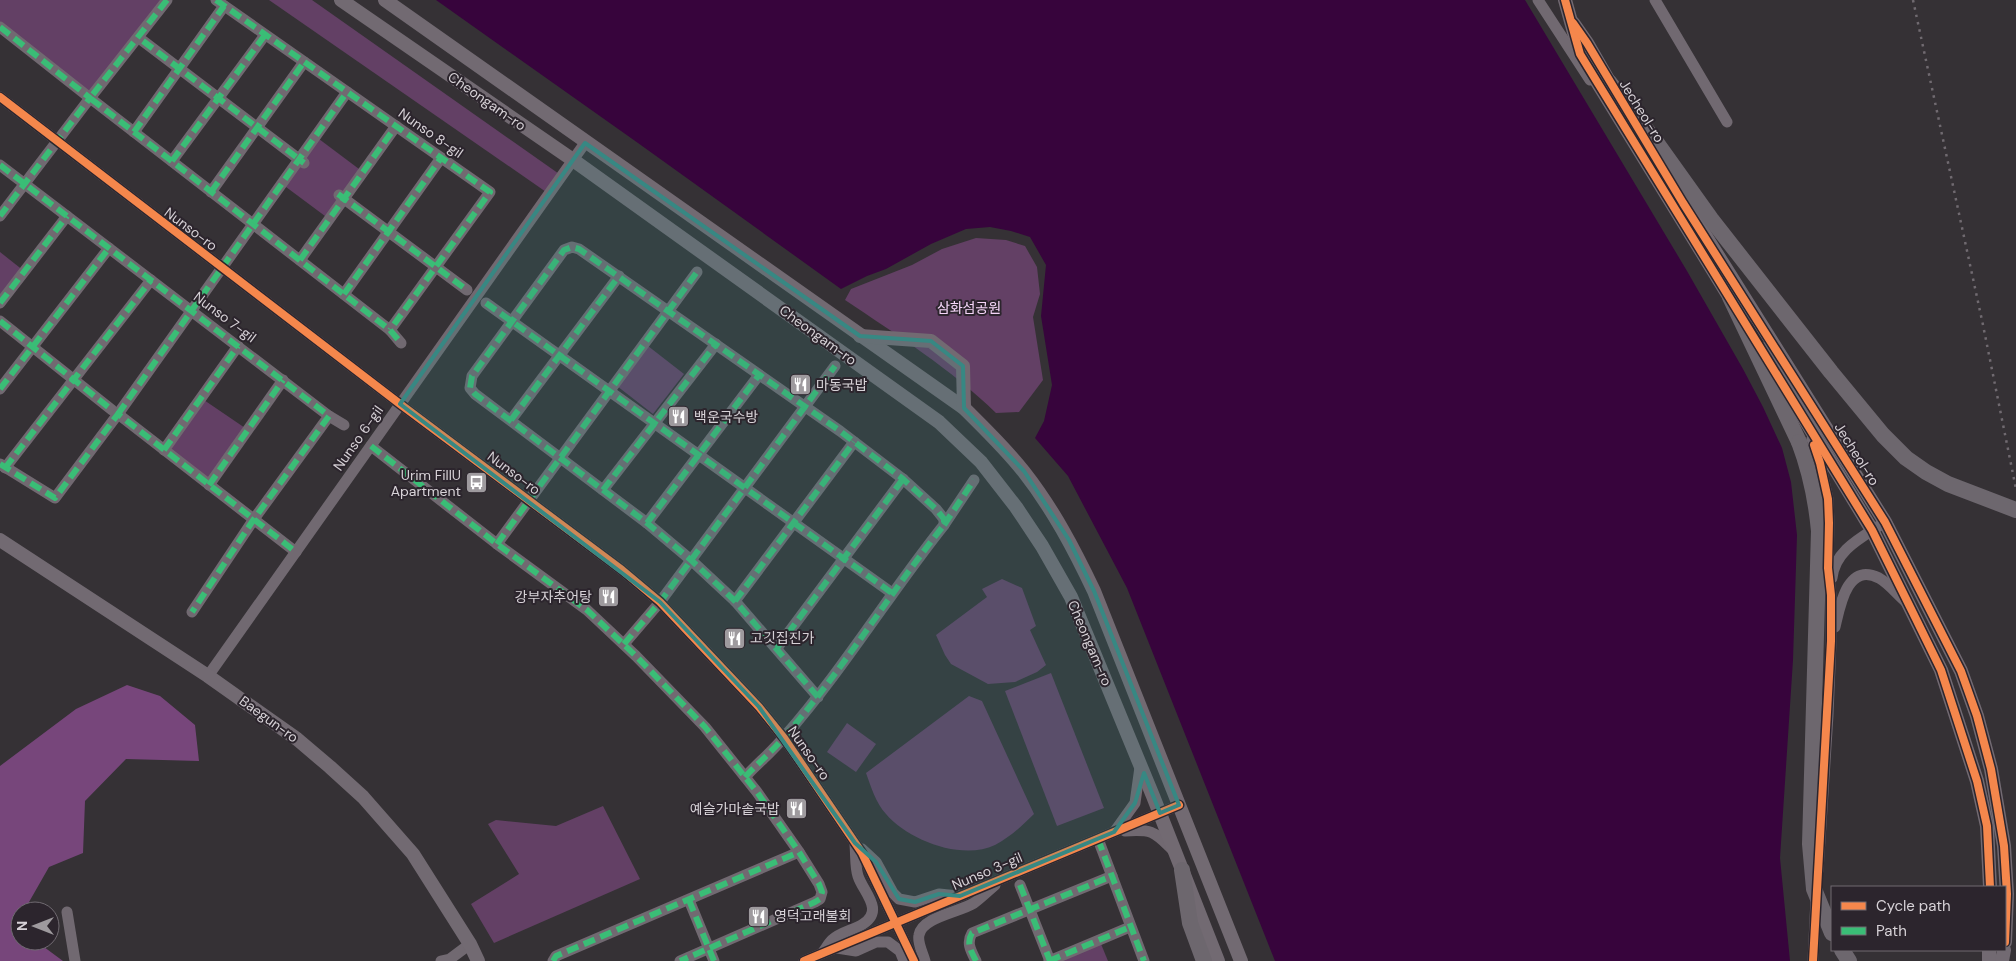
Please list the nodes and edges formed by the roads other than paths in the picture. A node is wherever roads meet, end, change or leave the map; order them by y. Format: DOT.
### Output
graph roads {
  1 [pos="167,0"];
  2 [pos="341,0"];
  3 [pos="385,0"];
  4 [pos="1538,0"];
  5 [pos="1565,0"];
  6 [pos="1654,0"];
  7 [pos="220,3"];
  8 [pos="1573,24"];
  9 [pos="0,27"];
  10 [pos="265,35"];
  11 [pos="143,41"];
  12 [pos="304,62"];
  13 [pos="180,68"];
  14 [pos="1609,82"];
  15 [pos="347,92"];
  16 [pos="0,97"];
  17 [pos="90,98"];
  18 [pos="218,98"];
  19 [pos="1617,115"];
  20 [pos="1727,122"];
  21 [pos="396,126"];
  22 [pos="258,127"];
  23 [pos="134,132"];
  24 [pos="57,141"];
  25 [pos="585,143"];
  26 [pos="441,158"];
  27 [pos="573,160"];
  28 [pos="302,161"];
  29 [pos="172,162"];
  30 [pos="0,165"];
  31 [pos="25,184"];
  32 [pos="211,192"];
  33 [pos="341,196"];
  34 [pos="0,216"];
  35 [pos="67,216"];
  36 [pos="252,224"];
  37 [pos="389,232"];
  38 [pos="109,248"];
  39 [pos="300,260"];
  40 [pos="436,267"];
  41 [pos="222,268"];
  42 [pos="697,272"];
  43 [pos="619,276"];
  44 [pos="151,280"];
  45 [pos="466,290"];
  46 [pos="344,294"];
  47 [pos="1730,297"];
  48 [pos="486,302"];
  49 [pos="0,303"];
  50 [pos="191,310"];
  51 [pos="669,311"];
  52 [pos="0,320"];
  53 [pos="512,321"];
  54 [pos="390,330"];
  55 [pos="860,336"];
  56 [pos="401,343"];
  57 [pos="716,344"];
  58 [pos="238,346"];
  59 [pos="33,347"];
  60 [pos="560,355"];
  61 [pos="835,366"];
  62 [pos="759,375"];
  63 [pos="74,379"];
  64 [pos="283,380"];
  65 [pos="0,389"];
  66 [pos="610,391"];
  67 [pos="400,404"];
  68 [pos="805,407"];
  69 [pos="964,408"];
  70 [pos="115,412"];
  71 [pos="329,416"];
  72 [pos="511,420"];
  73 [pos="1806,421"];
  74 [pos="655,423"];
  75 [pos="344,425"];
  76 [pos="854,442"];
  77 [pos="371,446"];
  78 [pos="164,450"];
  79 [pos="699,455"];
  80 [pos="560,458"];
  81 [pos="3,466"];
  82 [pos="903,479"];
  83 [pos="974,480"];
  84 [pos="210,485"];
  85 [pos="745,488"];
  86 [pos="603,490"];
  87 [pos="529,500"];
  88 [pos="2016,510"];
  89 [pos="254,519"];
  90 [pos="647,522"];
  91 [pos="1885,522"];
  92 [pos="794,523"];
  93 [pos="944,526"];
  94 [pos="1872,530"];
  95 [pos="0,540"];
  96 [pos="497,544"];
  97 [pos="296,552"];
  98 [pos="844,558"];
  99 [pos="691,560"];
  100 [pos="892,593"];
  101 [pos="1830,595"];
  102 [pos="660,602"];
  103 [pos="735,602"];
  104 [pos="192,612"];
  105 [pos="1916,619"];
  106 [pos="1831,641"];
  107 [pos="624,644"];
  108 [pos="777,648"];
  109 [pos="208,676"];
  110 [pos="818,697"];
  111 [pos="784,738"];
  112 [pos="1140,765"];
  113 [pos="744,776"];
  114 [pos="1179,805"];
  115 [pos="1160,813"];
  116 [pos="1114,832"];
  117 [pos="1098,839"];
  118 [pos="855,843"];
  119 [pos="799,852"];
  120 [pos="1175,852"];
  121 [pos="1182,870"];
  122 [pos="1112,876"];
  123 [pos="1003,878"];
  124 [pos="1020,885"];
  125 [pos="1990,886"];
  126 [pos="960,896"];
  127 [pos="690,900"];
  128 [pos="1030,909"];
  129 [pos="67,912"];
  130 [pos="2006,918"];
  131 [pos="896,923"];
  132 [pos="1130,926"];
  133 [pos="1831,931"];
  134 [pos="470,944"];
  135 [pos="835,948"];
  136 [pos="708,949"];
  137 [pos="821,954"];
  138 [pos="447,960"];
  139 [pos="75,961"];
  140 [pos="478,961"];
  141 [pos="553,961"];
  142 [pos="680,961"];
  143 [pos="714,961"];
  144 [pos="804,961"];
  145 [pos="904,961"];
  146 [pos="914,961"];
  147 [pos="925,961"];
  148 [pos="976,961"];
  149 [pos="1050,961"];
  150 [pos="1144,961"];
  151 [pos="1204,961"];
  152 [pos="1218,961"];
  153 [pos="1241,961"];
  154 [pos="1813,961"];
  1 -- 17 [label="street"];
  2 -- 27 [label="main road, Cheongam-ro"];
  3 -- 25 [label="main road, Cheongam-ro"];
  4 -- 19 [label="street"];
  5 -- 8 [label="main road, Jecheol-ro"];
  6 -- 20 [label="street"];
  7 -- 10 [label="street, Nunso 8-gil"];
  7 -- 13 [label="street"];
  8 -- 14 [label="main road, Jecheol-ro"];
  8 -- 19 [label="main road, Jecheol-ro"];
  9 -- 17 [label="street"];
  10 -- 12 [label="street, Nunso 8-gil"];
  10 -- 18 [label="street"];
  11 -- 13 [label="street"];
  12 -- 15 [label="street, Nunso 8-gil"];
  12 -- 22 [label="street"];
  13 -- 18 [label="street"];
  13 -- 23 [label="street"];
  14 -- 88 [label="highway"];
  14 -- 91 [label="main road, Jecheol-ro"];
  15 -- 21 [label="street, Nunso 8-gil"];
  15 -- 28 [label="street"];
  16 -- 24 [label="street, Nunso-ro"];
  17 -- 23 [label="street"];
  17 -- 24 [label="street"];
  18 -- 22 [label="street"];
  18 -- 29 [label="street"];
  19 -- 47 [label="main road, Jecheol-ro"];
  21 -- 26 [label="street, Nunso 8-gil"];
  21 -- 33 [label="street"];
  22 -- 28 [label="street"];
  22 -- 32 [label="street"];
  23 -- 29 [label="street"];
  24 -- 31 [label="street"];
  24 -- 41 [label="street, Nunso-ro"];
  25 -- 27 [label="street, Nunso 6-gil"];
  25 -- 55 [label="main road, Cheongam-ro"];
  26 -- 37 [label="street"];
  26 -- 40 [label="street, Nunso 8-gil"];
  27 -- 67 [label="street, Nunso 6-gil"];
  27 -- 112 [label="main road, Cheongam-ro"];
  28 -- 36 [label="street"];
  29 -- 32 [label="street"];
  30 -- 31 [label="street, Nunso 7-gil"];
  31 -- 34 [label="street"];
  31 -- 35 [label="street, Nunso 7-gil"];
  32 -- 36 [label="street"];
  33 -- 37 [label="street"];
  33 -- 39 [label="street"];
  35 -- 38 [label="street, Nunso 7-gil"];
  35 -- 49 [label="street"];
  36 -- 39 [label="street"];
  36 -- 41 [label="street"];
  37 -- 40 [label="street"];
  37 -- 46 [label="street"];
  38 -- 44 [label="street, Nunso 7-gil"];
  38 -- 59 [label="street"];
  39 -- 46 [label="street"];
  40 -- 45 [label="street"];
  40 -- 54 [label="street, Nunso 8-gil"];
  41 -- 50 [label="street"];
  41 -- 67 [label="street, Nunso-ro"];
  42 -- 51 [label="street"];
  43 -- 51 [label="street"];
  43 -- 53 [label="street"];
  43 -- 60 [label="street"];
  44 -- 50 [label="street, Nunso 7-gil"];
  44 -- 63 [label="street"];
  46 -- 54 [label="street"];
  47 -- 73 [label="main road, Jecheol-ro"];
  47 -- 133 [label="highway, bridge"];
  48 -- 53 [label="street"];
  50 -- 58 [label="street, Nunso 7-gil"];
  50 -- 70 [label="street"];
  51 -- 57 [label="street"];
  51 -- 66 [label="street"];
  52 -- 59 [label="street"];
  53 -- 60 [label="street"];
  53 -- 72 [label="street"];
  54 -- 56 [label="street"];
  55 -- 69 [label="main road, Cheongam-ro"];
  55 -- 69 [label="main road"];
  57 -- 62 [label="street"];
  57 -- 74 [label="street"];
  58 -- 64 [label="street, Nunso 7-gil"];
  58 -- 78 [label="street"];
  59 -- 63 [label="street"];
  59 -- 65 [label="street"];
  60 -- 66 [label="street"];
  60 -- 72 [label="street"];
  61 -- 68 [label="street"];
  62 -- 68 [label="street"];
  62 -- 79 [label="street"];
  63 -- 70 [label="street"];
  63 -- 81 [label="street"];
  64 -- 71 [label="street, Nunso 7-gil"];
  64 -- 84 [label="street"];
  66 -- 74 [label="street"];
  66 -- 80 [label="street"];
  67 -- 77 [label="street, Nunso 6-gil"];
  67 -- 87 [label="street, Nunso-ro"];
  68 -- 76 [label="street"];
  68 -- 85 [label="street"];
  69 -- 114 [label="main road, Cheongam-ro"];
  70 -- 78 [label="street"];
  70 -- 81 [label="street"];
  71 -- 75 [label="street, Nunso 7-gil"];
  71 -- 89 [label="street"];
  72 -- 80 [label="street"];
  73 -- 94 [label="main road, Jecheol-ro"];
  73 -- 101 [label="street"];
  74 -- 79 [label="street"];
  74 -- 86 [label="street"];
  76 -- 82 [label="street"];
  76 -- 92 [label="street"];
  77 -- 96 [label="street"];
  77 -- 97 [label="street, Nunso 6-gil"];
  78 -- 84 [label="street"];
  79 -- 85 [label="street"];
  79 -- 90 [label="street"];
  80 -- 86 [label="street"];
  80 -- 87 [label="street"];
  82 -- 93 [label="street"];
  82 -- 98 [label="street"];
  83 -- 93 [label="street"];
  84 -- 89 [label="street"];
  85 -- 92 [label="street"];
  85 -- 99 [label="street"];
  86 -- 90 [label="street"];
  87 -- 96 [label="street"];
  87 -- 102 [label="street, Nunso-ro"];
  89 -- 97 [label="street"];
  89 -- 104 [label="street"];
  90 -- 99 [label="street"];
  91 -- 94 [label="street"];
  91 -- 130 [label="main road, Jecheol-ro"];
  92 -- 98 [label="street"];
  92 -- 103 [label="street"];
  93 -- 100 [label="street"];
  94 -- 101 [label="street"];
  94 -- 105 [label="main road, Jecheol-ro"];
  95 -- 109 [label="main road, Baegun-ro"];
  96 -- 107 [label="street"];
  97 -- 109 [label="street, Nunso 6-gil"];
  98 -- 100 [label="street"];
  98 -- 108 [label="street"];
  99 -- 102 [label="street"];
  99 -- 103 [label="street"];
  100 -- 110 [label="street"];
  101 -- 106 [label="street"];
  102 -- 107 [label="street"];
  102 -- 111 [label="street, Nunso-ro"];
  103 -- 108 [label="street"];
  105 -- 106 [label="street"];
  105 -- 125 [label="main road, Jecheol-ro"];
  106 -- 154 [label="street"];
  107 -- 113 [label="street"];
  108 -- 110 [label="street"];
  109 -- 134 [label="main road, Baegun-ro"];
  110 -- 111 [label="street"];
  111 -- 113 [label="street"];
  111 -- 118 [label="street, Nunso-ro"];
  112 -- 115 [label="main road, Cheongam-ro"];
  112 -- 116 [label="street"];
  113 -- 119 [label="street"];
  114 -- 115 [label="street, Nunso 3-gil"];
  114 -- 153 [label="main road, Cheongam-ro"];
  115 -- 116 [label="street, Nunso 3-gil"];
  115 -- 120 [label="main road, Cheongam-ro"];
  116 -- 117 [label="street, Nunso 3-gil"];
  116 -- 120 [label="street"];
  117 -- 122 [label="street"];
  117 -- 123 [label="street, Nunso 3-gil"];
  118 -- 126 [label="street"];
  118 -- 131 [label="street, Nunso-ro"];
  118 -- 137 [label="street"];
  119 -- 127 [label="street"];
  119 -- 136 [label="street"];
  120 -- 121 [label="main road, Cheongam-ro"];
  121 -- 151 [label="highway"];
  121 -- 152 [label="main road, Cheongam-ro"];
  122 -- 128 [label="street"];
  122 -- 132 [label="street"];
  123 -- 126 [label="street, Nunso 3-gil"];
  123 -- 147 [label="street"];
  124 -- 128 [label="street"];
  126 -- 131 [label="street, Nunso 3-gil"];
  127 -- 136 [label="street"];
  127 -- 141 [label="street"];
  128 -- 148 [label="street"];
  128 -- 149 [label="street"];
  129 -- 139 [label="street"];
  131 -- 135 [label="street, Nunso 3-gil"];
  131 -- 146 [label="street, Nunso-ro"];
  132 -- 149 [label="street"];
  132 -- 150 [label="street"];
  134 -- 138 [label="street"];
  134 -- 140 [label="main road, Baegun-ro"];
  135 -- 137 [label="street, Nunso 3-gil"];
  135 -- 145 [label="street"];
  136 -- 142 [label="street"];
  136 -- 143 [label="street"];
  137 -- 144 [label="street, Nunso 3-gil"];
}
